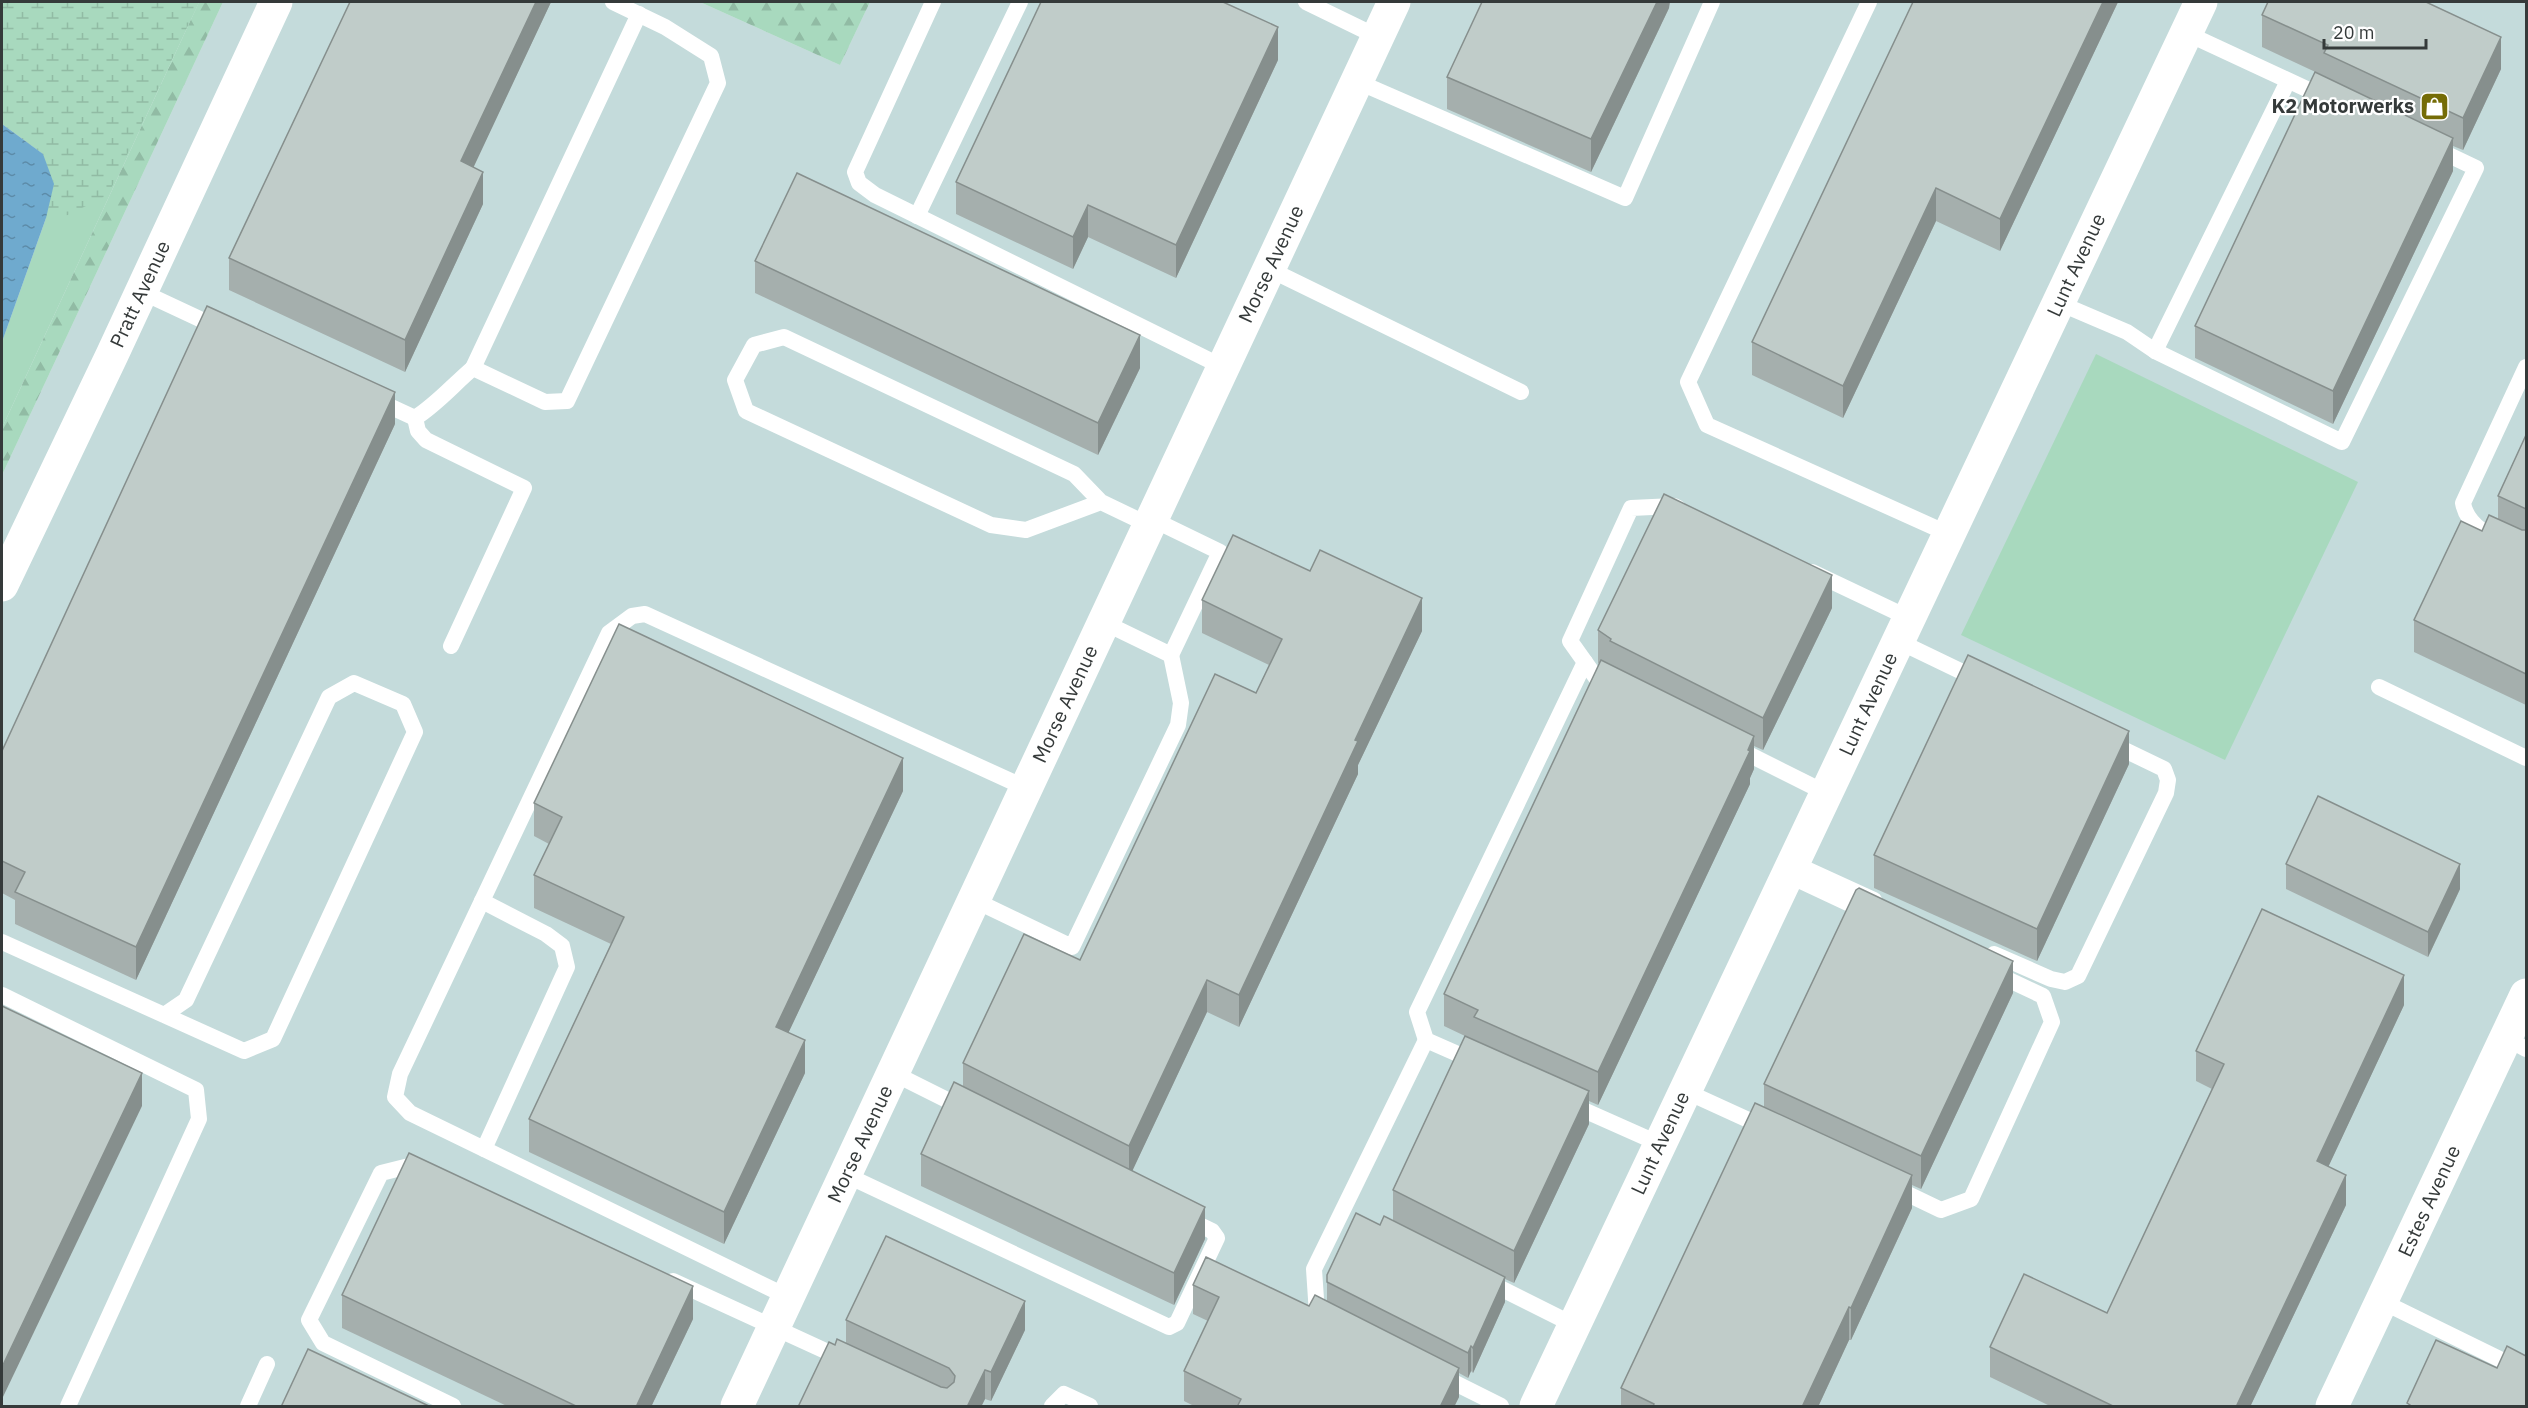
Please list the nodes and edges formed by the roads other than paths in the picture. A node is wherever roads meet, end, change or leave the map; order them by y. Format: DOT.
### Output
graph roads {
  1 [pos="276,2"];
  2 [pos="613,2"];
  3 [pos="933,2"];
  4 [pos="1020,2"];
  5 [pos="1306,2"];
  6 [pos="1394,2"];
  7 [pos="1712,2"];
  8 [pos="1869,2"];
  9 [pos="2201,2"];
  10 [pos="639,14"];
  11 [pos="2186,33"];
  12 [pos="1377,37"];
  13 [pos="1356,81"];
  14 [pos="2288,81"];
  15 [pos="2341,105"];
  16 [pos="2424,144"];
  17 [pos="917,216"];
  18 [pos="1269,268"];
  19 [pos="142,292"];
  20 [pos="2058,303"];
  21 [pos="236,336"];
  22 [pos="2155,351"];
  23 [pos="2526,367"];
  24 [pos="473,368"];
  25 [pos="1223,368"];
  26 [pos="1521,392"];
  27 [pos="363,394"];
  28 [pos="415,418"];
  29 [pos="1101,502"];
  30 [pos="1695,516"];
  31 [pos="1151,522"];
  32 [pos="1949,534"];
  33 [pos="2526,552"];
  34 [pos="1802,567"];
  35 [pos="2,585"];
  36 [pos="1103,622"];
  37 [pos="1903,629"];
  38 [pos="451,646"];
  39 [pos="1171,655"];
  40 [pos="1585,662"];
  41 [pos="1994,687"];
  42 [pos="2379,687"];
  43 [pos="1628,695"];
  44 [pos="2100,738"];
  45 [pos="1722,741"];
  46 [pos="2526,758"];
  47 [pos="1026,788"];
  48 [pos="1826,793"];
  49 [pos="1790,869"];
  50 [pos="974,900"];
  51 [pos="482,902"];
  52 [pos="1887,914"];
  53 [pos="2,942"];
  54 [pos="1976,945"];
  55 [pos="1979,966"];
  56 [pos="2,995"];
  57 [pos="2526,995"];
  58 [pos="164,1015"];
  59 [pos="1426,1040"];
  60 [pos="2516,1043"];
  61 [pos="1490,1068"];
  62 [pos="893,1073"];
  63 [pos="1685,1091"];
  64 [pos="1554,1097"];
  65 [pos="978,1115"];
  66 [pos="1781,1136"];
  67 [pos="1660,1144"];
  68 [pos="484,1149"];
  69 [pos="435,1175"];
  70 [pos="846,1175"];
  71 [pos="1877,1180"];
  72 [pos="1170,1210"];
  73 [pos="653,1272"];
  74 [pos="1469,1272"];
  75 [pos="788,1297"];
  76 [pos="2381,1302"];
  77 [pos="1337,1324"];
  78 [pos="1574,1325"];
  79 [pos="774,1327"];
  80 [pos="267,1364"];
  81 [pos="860,1367"];
  82 [pos="1430,1370"];
  83 [pos="2526,1372"];
  84 [pos="68,1407"];
  85 [pos="248,1407"];
  86 [pos="453,1407"];
  87 [pos="737,1407"];
  88 [pos="1052,1407"];
  89 [pos="1090,1407"];
  90 [pos="1501,1407"];
  91 [pos="1536,1407"];
  92 [pos="2332,1407"];
  1 -- 19 [label="street, Pratt Avenue"];
  2 -- 10 [label="lane"];
  3 -- 17 [label="lane"];
  4 -- 17 [label="lane"];
  5 -- 12 [label="lane"];
  6 -- 12 [label="street, Morse Avenue"];
  7 -- 13 [label="lane"];
  8 -- 32 [label="lane"];
  9 -- 11 [label="street, Lunt Avenue"];
  10 -- 24 [label="lane"];
  10 -- 24 [label="lane"];
  11 -- 14 [label="lane"];
  11 -- 20 [label="street, Lunt Avenue"];
  12 -- 13 [label="street, Morse Avenue"];
  13 -- 18 [label="street, Morse Avenue"];
  14 -- 15 [label="lane"];
  14 -- 22 [label="lane"];
  16 -- 22 [label="lane"];
  17 -- 25 [label="lane"];
  18 -- 25 [label="street, Morse Avenue"];
  18 -- 26 [label="lane"];
  19 -- 21 [label="lane"];
  19 -- 35 [label="street, Pratt Avenue"];
  20 -- 22 [label="lane"];
  20 -- 32 [label="street, Lunt Avenue"];
  23 -- 33 [label="lane"];
  24 -- 28 [label="lane"];
  25 -- 31 [label="street, Morse Avenue"];
  27 -- 28 [label="lane"];
  28 -- 38 [label="lane"];
  29 -- 29 [label="lane"];
  29 -- 31 [label="lane"];
  30 -- 40 [label="lane"];
  31 -- 36 [label="street, Morse Avenue"];
  31 -- 39 [label="lane"];
  32 -- 37 [label="street, Lunt Avenue"];
  34 -- 37 [label="lane"];
  36 -- 39 [label="lane"];
  36 -- 47 [label="street, Morse Avenue"];
  37 -- 41 [label="lane"];
  37 -- 48 [label="street, Lunt Avenue"];
  39 -- 50 [label="lane"];
  40 -- 43 [label="lane"];
  40 -- 59 [label="lane"];
  42 -- 46 [label="lane"];
  44 -- 54 [label="lane"];
  45 -- 48 [label="lane"];
  47 -- 50 [label="street, Morse Avenue"];
  47 -- 51 [label="lane"];
  48 -- 49 [label="street, Lunt Avenue"];
  49 -- 52 [label="lane"];
  49 -- 63 [label="street, Lunt Avenue"];
  50 -- 62 [label="street, Morse Avenue"];
  51 -- 68 [label="lane"];
  51 -- 68 [label="lane"];
  53 -- 58 [label="lane"];
  55 -- 71 [label="lane"];
  56 -- 84 [label="lane"];
  57 -- 60 [label="street, Estes Avenue"];
  58 -- 58 [label="lane"];
  59 -- 61 [label="lane"];
  59 -- 77 [label="lane"];
  60 -- 76 [label="street, Estes Avenue"];
  62 -- 65 [label="lane"];
  62 -- 70 [label="street, Morse Avenue"];
  63 -- 66 [label="lane"];
  63 -- 67 [label="street, Lunt Avenue"];
  64 -- 67 [label="lane"];
  67 -- 78 [label="street, Lunt Avenue"];
  68 -- 75 [label="lane"];
  69 -- 86 [label="lane"];
  70 -- 72 [label="lane"];
  70 -- 75 [label="street, Morse Avenue"];
  73 -- 79 [label="lane"];
  74 -- 78 [label="lane"];
  75 -- 79 [label="street, Morse Avenue"];
  76 -- 83 [label="lane"];
  76 -- 92 [label="street, Estes Avenue"];
  78 -- 91 [label="street, Lunt Avenue"];
  79 -- 81 [label="lane"];
  79 -- 87 [label="street, Morse Avenue"];
  80 -- 85 [label="lane"];
  82 -- 90 [label="lane"];
  88 -- 89 [label="lane"];
}
